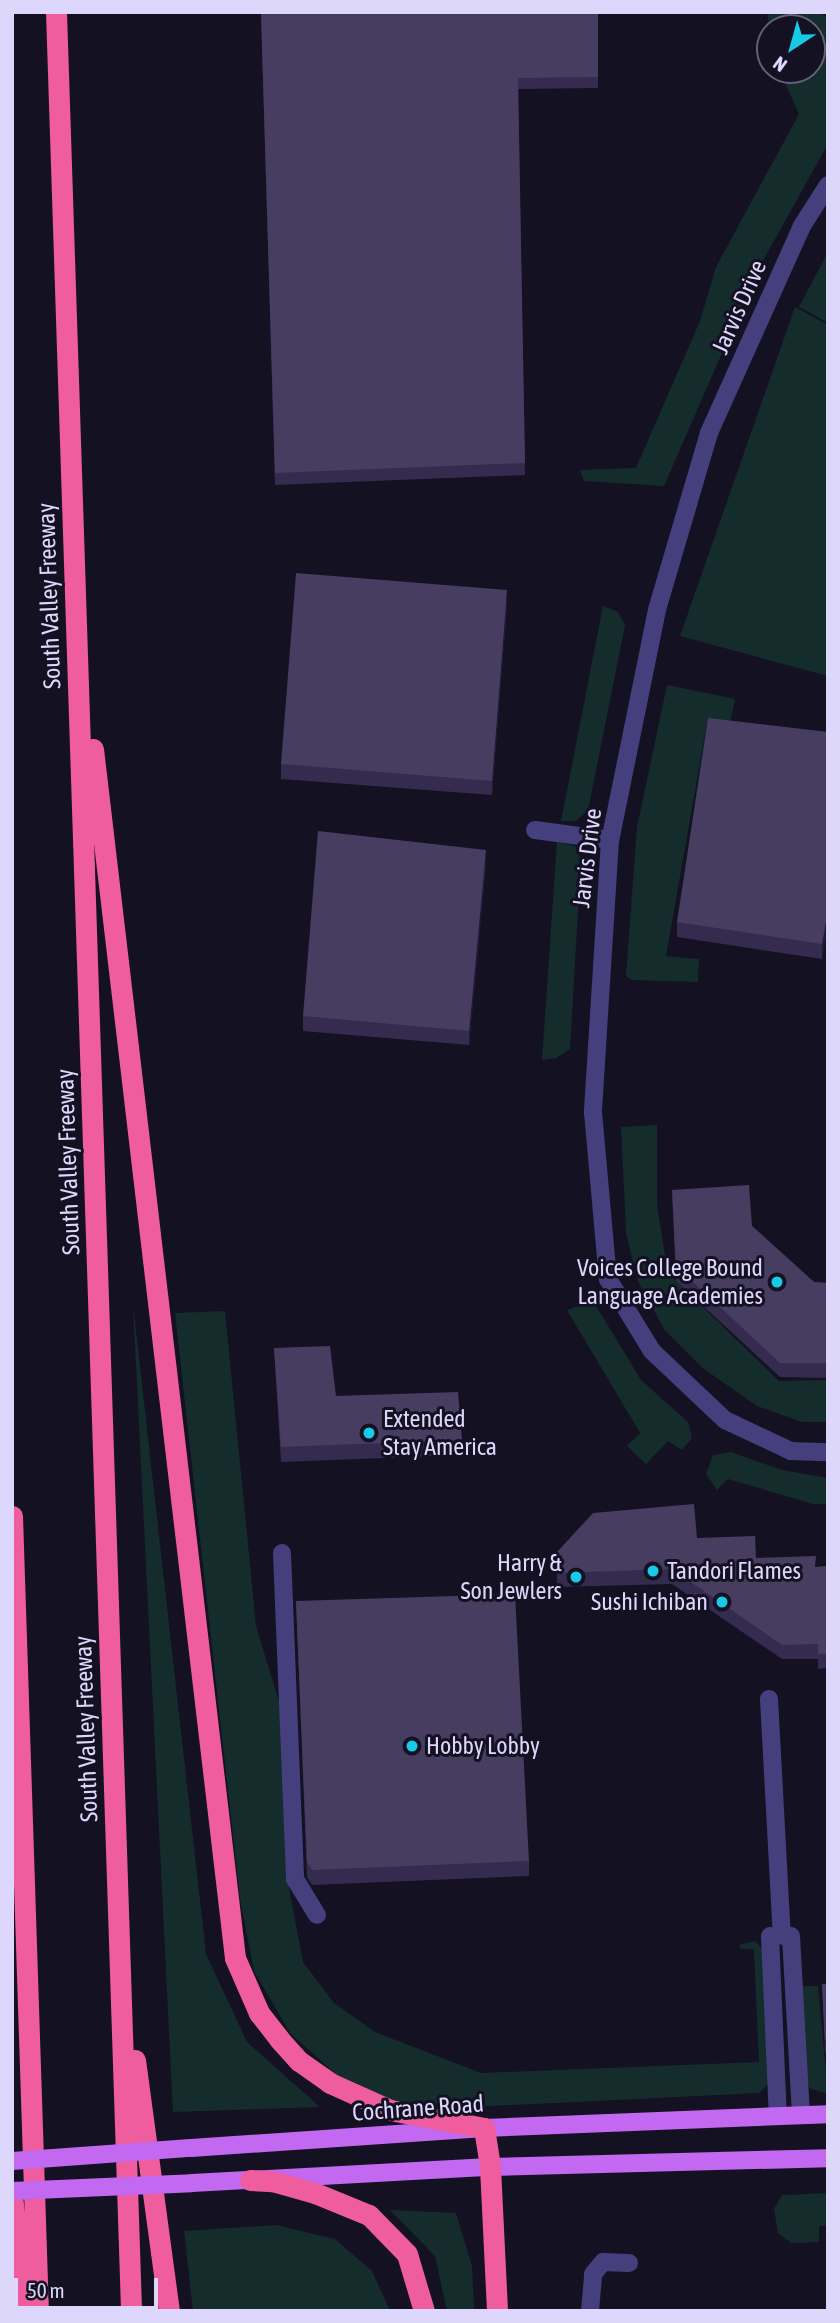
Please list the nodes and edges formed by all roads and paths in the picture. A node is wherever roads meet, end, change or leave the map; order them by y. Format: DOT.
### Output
graph roads {
  1 [pos="56,12"];
  2 [pos="828,184"];
  3 [pos="76,608"];
  4 [pos="534,830"];
  5 [pos="610,840"];
  6 [pos="828,1452"];
  7 [pos="12,1516"];
  8 [pos="282,1553"];
  9 [pos="769,1699"];
  10 [pos="317,1915"];
  11 [pos="781,1936"];
  12 [pos="119,1943"];
  13 [pos="828,2114"];
  14 [pos="801,2115"];
  15 [pos="778,2116"];
  16 [pos="484,2128"];
  17 [pos="828,2158"];
  18 [pos="12,2161"];
  19 [pos="490,2167"];
  20 [pos="250,2180"];
  21 [pos="12,2194"];
  22 [pos="629,2263"];
  23 [pos="26,2311"];
  24 [pos="38,2311"];
  25 [pos="131,2311"];
  26 [pos="169,2311"];
  27 [pos="424,2311"];
  28 [pos="497,2311"];
  29 [pos="590,2311"];
  1 -- 3 [label="highway, South Valley Freeway"];
  2 -- 5 [label="street, Jarvis Drive"];
  3 -- 12 [label="highway, South Valley Freeway"];
  3 -- 16 [label="highway"];
  4 -- 5 [label="street"];
  5 -- 6 [label="street, Jarvis Drive"];
  7 -- 24 [label="highway"];
  8 -- 10 [label="street"];
  9 -- 11 [label="street"];
  11 -- 14 [label="street"];
  11 -- 15 [label="street"];
  12 -- 25 [label="highway, South Valley Freeway"];
  12 -- 26 [label="highway"];
  13 -- 14 [label="main road, Cochrane Road"];
  14 -- 15 [label="main road, Cochrane Road"];
  15 -- 16 [label="main road, Cochrane Road"];
  16 -- 18 [label="main road, Cochrane Road, bridge"];
  16 -- 19 [label="highway"];
  17 -- 19 [label="main road"];
  19 -- 20 [label="main road"];
  19 -- 28 [label="highway"];
  20 -- 21 [label="main road, bridge"];
  20 -- 27 [label="highway"];
  21 -- 23 [label="highway"];
  22 -- 29 [label="street"];
}
